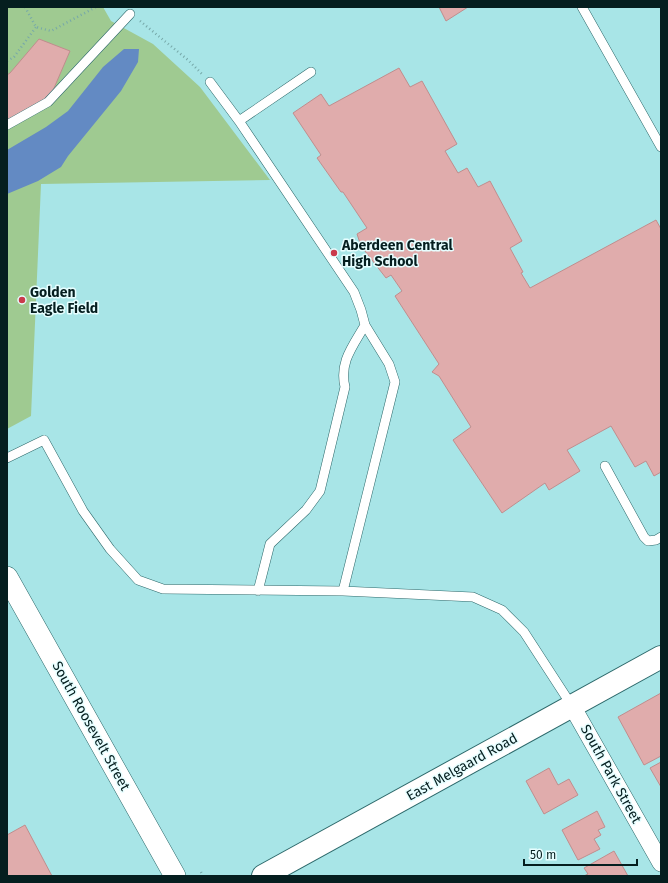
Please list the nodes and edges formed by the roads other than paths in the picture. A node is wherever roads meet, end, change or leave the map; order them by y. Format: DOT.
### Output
graph roads {
  1 [pos="582,7"];
  2 [pos="130,14"];
  3 [pos="311,72"];
  4 [pos="210,82"];
  5 [pos="239,122"];
  6 [pos="7,125"];
  7 [pos="661,147"];
  8 [pos="365,325"];
  9 [pos="7,458"];
  10 [pos="605,466"];
  11 [pos="661,537"];
  12 [pos="7,577"];
  13 [pos="258,591"];
  14 [pos="344,591"];
  15 [pos="661,657"];
  16 [pos="572,706"];
  17 [pos="661,863"];
  18 [pos="175,876"];
  19 [pos="263,876"];
  1 -- 7 [label="lane"];
  2 -- 6 [label="lane"];
  3 -- 5 [label="lane"];
  4 -- 5 [label="lane"];
  5 -- 8 [label="lane"];
  8 -- 13 [label="lane"];
  8 -- 14 [label="lane"];
  9 -- 13 [label="lane"];
  10 -- 11 [label="lane"];
  12 -- 18 [label="street, South Roosevelt Street"];
  13 -- 14 [label="lane"];
  14 -- 16 [label="lane"];
  15 -- 16 [label="main road, East Melgaard Road"];
  16 -- 17 [label="street, South Park Street"];
  16 -- 19 [label="main road, East Melgaard Road"];
}
